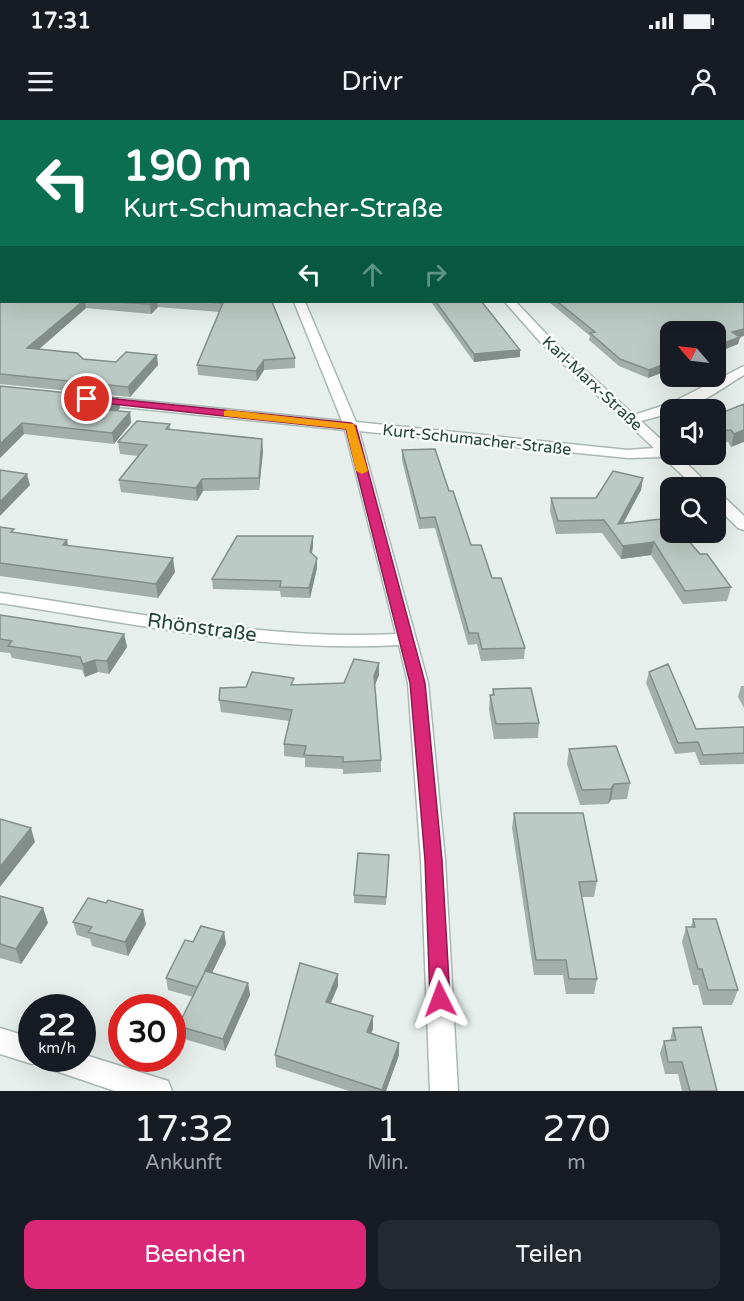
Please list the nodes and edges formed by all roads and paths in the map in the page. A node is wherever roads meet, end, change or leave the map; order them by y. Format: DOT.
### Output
graph roads {
  1 [pos="299,303"];
  2 [pos="511,303"];
  3 [pos="744,370"];
  4 [pos="76,398"];
  5 [pos="633,419"];
  6 [pos="351,426"];
  7 [pos="660,445"];
  8 [pos="660,452"];
  9 [pos="681,465"];
  10 [pos="693,477"];
  11 [pos="726,508"];
  12 [pos="744,525"];
  13 [pos="0,598"];
  14 [pos="405,639"];
  15 [pos="0,1041"];
  16 [pos="18,1047"];
  17 [pos="96,1071"];
  18 [pos="158,1091"];
  19 [pos="444,1091"];
  1 -- 6 [label="street"];
  2 -- 5 [label="street, Karl-Marx-Straße"];
  3 -- 5 [label="street"];
  4 -- 6 [label="street, Kurt-Schumacher-Straße"];
  5 -- 7 [label="street, Karl-Marx-Straße"];
  6 -- 8 [label="street, Kurt-Schumacher-Straße"];
  6 -- 14 [label="street"];
  9 -- 10 [label="street, Karl-Marx-Straße"];
  11 -- 12 [label="street"];
  13 -- 14 [label="street, Rhönstraße"];
  14 -- 19 [label="street"];
  15 -- 16 [label="street"];
  17 -- 18 [label="street"];
}
